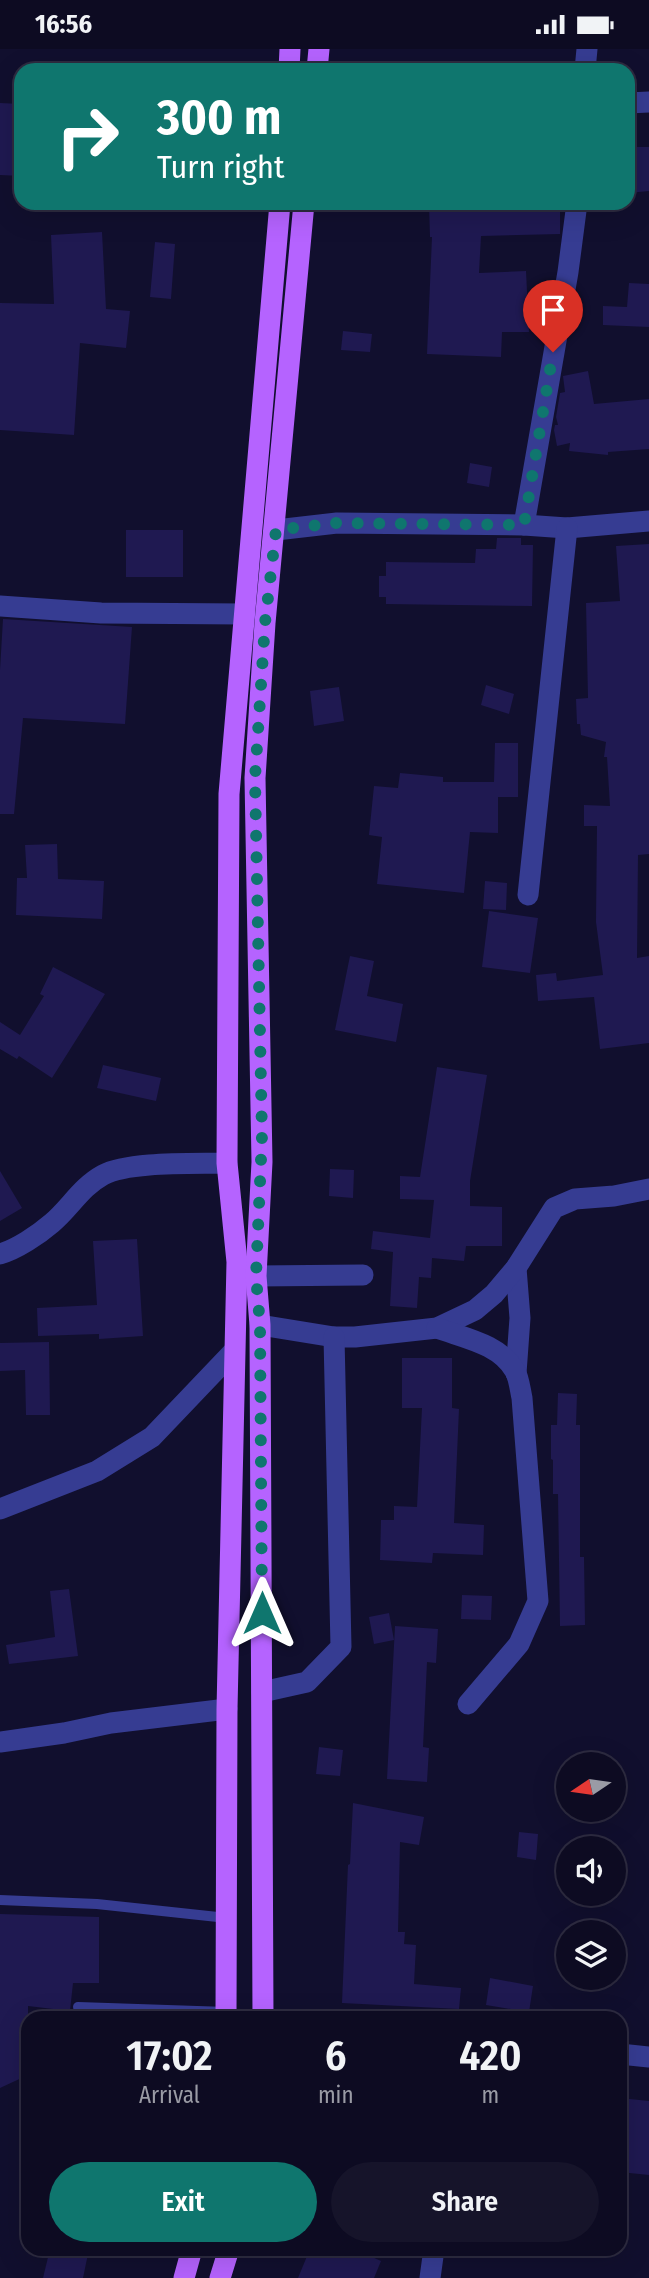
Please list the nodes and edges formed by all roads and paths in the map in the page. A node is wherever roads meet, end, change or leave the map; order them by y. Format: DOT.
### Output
graph roads {
  1 [pos="279,210"];
  2 [pos="303,210"];
  3 [pos="577,210"];
  4 [pos="649,521"];
  5 [pos="524,525"];
  6 [pos="567,528"];
  7 [pos="276,530"];
  8 [pos="0,605"];
  9 [pos="245,614"];
  10 [pos="527,895"];
  11 [pos="228,1163"];
  12 [pos="649,1189"];
  13 [pos="0,1254"];
  14 [pos="516,1268"];
  15 [pos="363,1275"];
  16 [pos="256,1276"];
  17 [pos="260,1325"];
  18 [pos="438,1328"];
  19 [pos="334,1337"];
  20 [pos="234,1351"];
  21 [pos="516,1373"];
  22 [pos="0,1509"];
  23 [pos="262,1692"];
  24 [pos="468,1704"];
  25 [pos="227,1709"];
  26 [pos="0,1742"];
  27 [pos="0,1900"];
  28 [pos="227,1918"];
  29 [pos="78,2007"];
  30 [pos="152,2011"];
  31 [pos="226,2011"];
  32 [pos="263,2011"];
  33 [pos="627,2055"];
  34 [pos="649,2057"];
  35 [pos="190,2256"];
  36 [pos="227,2256"];
  37 [pos="433,2256"];
  38 [pos="184,2278"];
  39 [pos="220,2278"];
  40 [pos="430,2278"];
  1 -- 9 [label="main road"];
  2 -- 7 [label="main road"];
  3 -- 5 [label="street"];
  4 -- 6 [label="street"];
  5 -- 6 [label="street"];
  5 -- 7 [label="street"];
  6 -- 10 [label="street"];
  7 -- 16 [label="main road"];
  8 -- 9 [label="street"];
  9 -- 11 [label="main road"];
  11 -- 13 [label="street"];
  11 -- 20 [label="main road"];
  12 -- 14 [label="street"];
  14 -- 18 [label="street"];
  14 -- 21 [label="street"];
  15 -- 16 [label="street"];
  16 -- 17 [label="main road"];
  17 -- 19 [label="street"];
  17 -- 23 [label="main road"];
  18 -- 19 [label="street"];
  18 -- 21 [label="street"];
  19 -- 23 [label="street"];
  20 -- 22 [label="street"];
  20 -- 25 [label="main road"];
  21 -- 24 [label="street"];
  23 -- 32 [label="main road"];
  25 -- 26 [label="street"];
  25 -- 28 [label="main road"];
  27 -- 28 [label="lane"];
  28 -- 31 [label="main road"];
  29 -- 30 [label="lane"];
  33 -- 34 [label="street"];
  35 -- 38 [label="main road"];
  36 -- 39 [label="main road"];
  37 -- 40 [label="street"];
}
